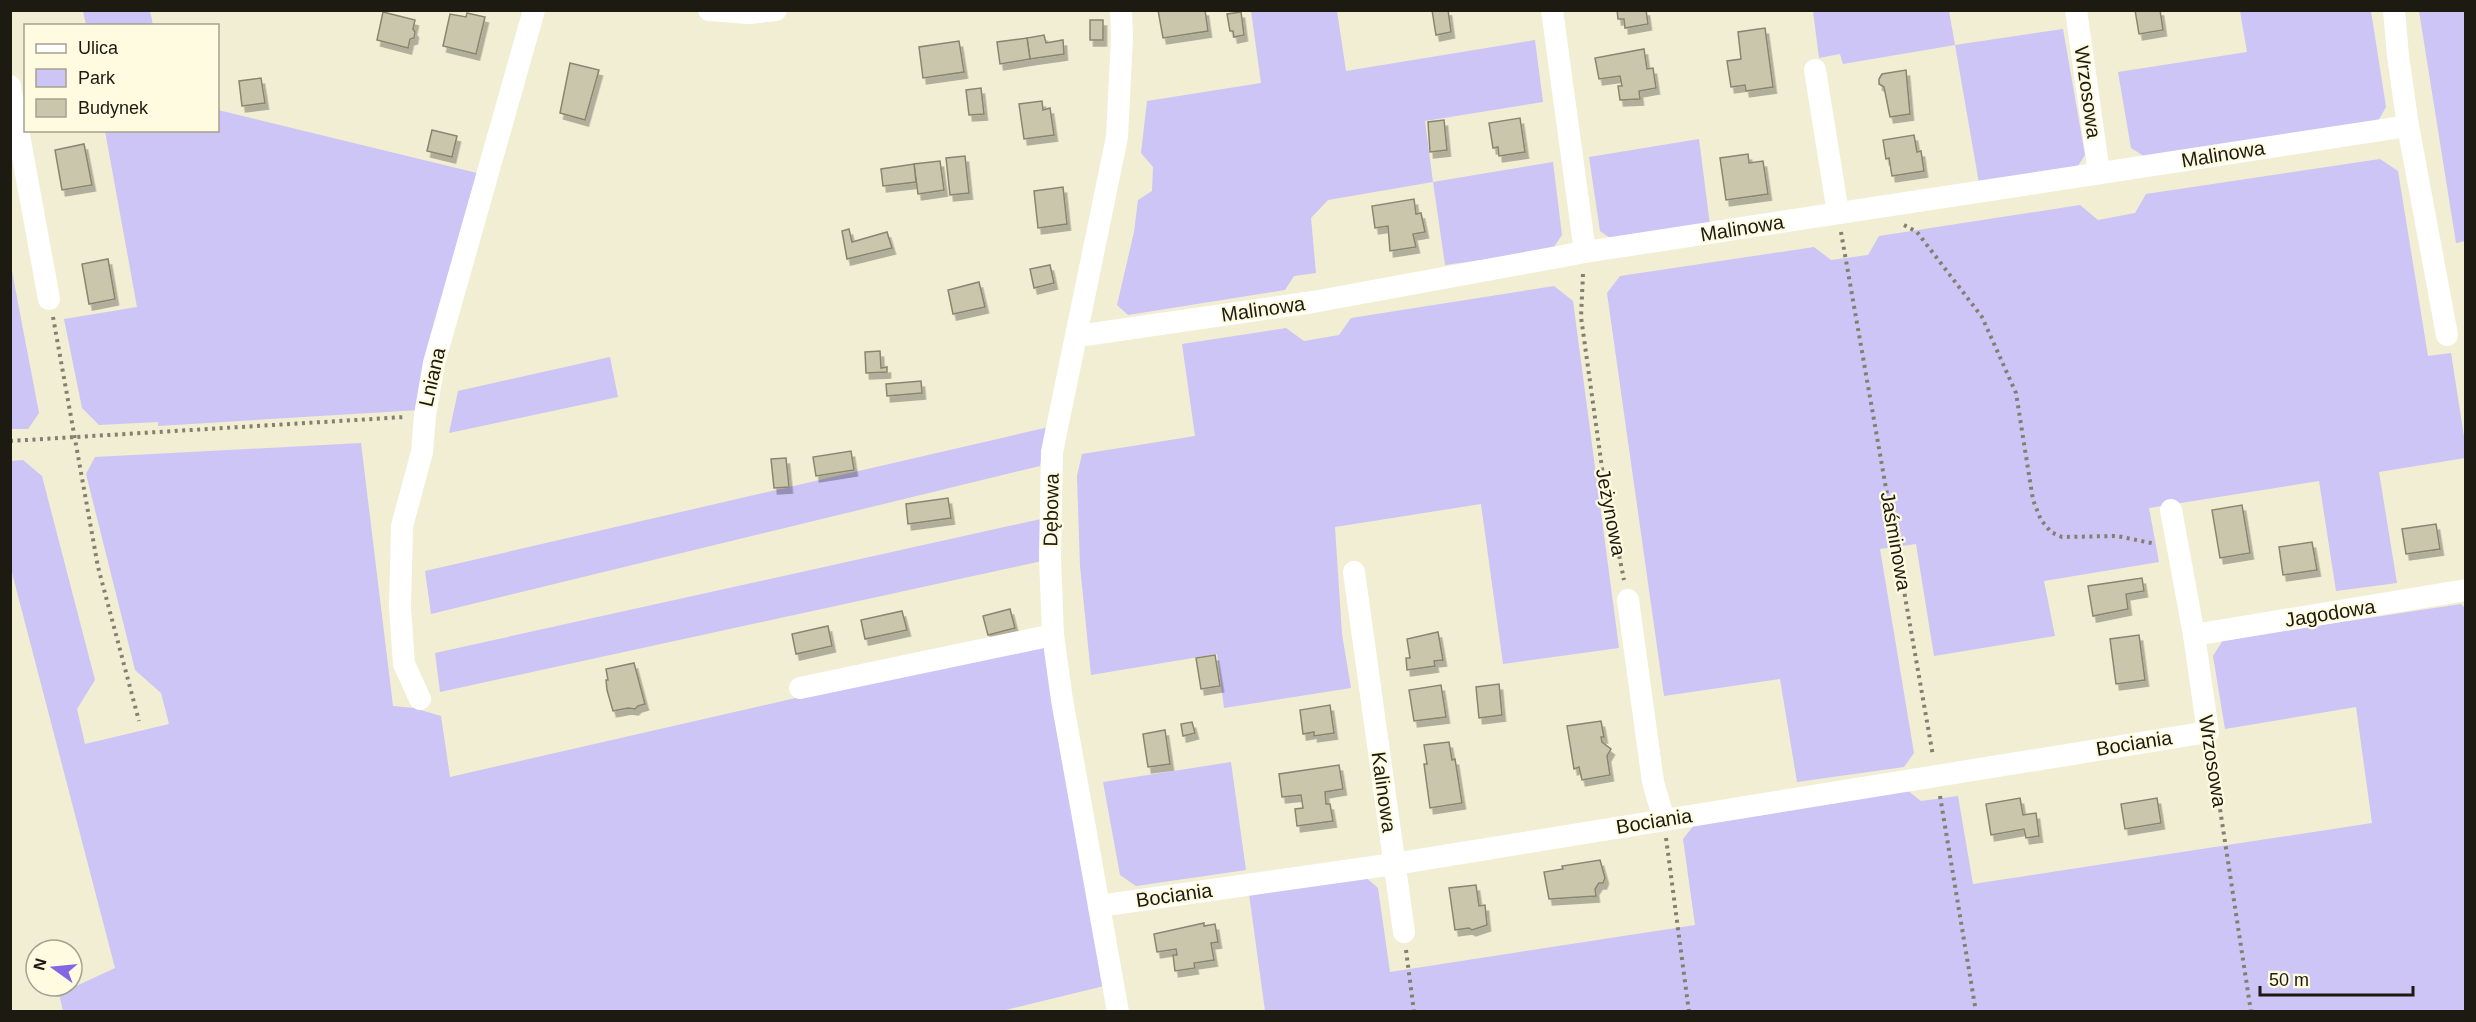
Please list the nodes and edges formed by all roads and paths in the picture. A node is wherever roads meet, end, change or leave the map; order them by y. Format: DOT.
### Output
graph roads {
  1 [pos="534,10"];
  2 [pos="776,10"];
  3 [pos="1121,10"];
  4 [pos="1552,10"];
  5 [pos="2076,10"];
  6 [pos="2394,10"];
  7 [pos="719,11"];
  8 [pos="1815,70"];
  9 [pos="10,86"];
  10 [pos="2408,126"];
  11 [pos="2099,173"];
  12 [pos="1874,208"];
  13 [pos="1838,213"];
  14 [pos="1585,252"];
  15 [pos="50,299"];
  16 [pos="2447,335"];
  17 [pos="1078,336"];
  18 [pos="425,415"];
  19 [pos="74,437"];
  20 [pos="10,441"];
  21 [pos="2171,510"];
  22 [pos="2177,548"];
  23 [pos="1353,572"];
  24 [pos="2466,590"];
  25 [pos="1628,600"];
  26 [pos="1053,635"];
  27 [pos="2194,635"];
  28 [pos="800,688"];
  29 [pos="420,699"];
  30 [pos="139,721"];
  31 [pos="2208,732"];
  32 [pos="1936,775"];
  33 [pos="1664,820"];
  34 [pos="1394,864"];
  35 [pos="1099,906"];
  36 [pos="1404,932"];
  37 [pos="1118,1011"];
  38 [pos="1414,1011"];
  39 [pos="1689,1011"];
  40 [pos="1976,1011"];
  41 [pos="2251,1011"];
  1 -- 18 [label="street, Lniana"];
  2 -- 7 [label="street"];
  3 -- 17 [label="street, Dębowa"];
  4 -- 14 [label="street"];
  5 -- 11 [label="street, Wrzosowa"];
  6 -- 10 [label="street"];
  8 -- 13 [label="street"];
  9 -- 15 [label="street"];
  10 -- 11 [label="street, Malinowa"];
  10 -- 16 [label="street"];
  11 -- 12 [label="street, Malinowa"];
  12 -- 13 [label="street, Malinowa"];
  12 -- 22 [label="path"];
  13 -- 14 [label="street, Malinowa"];
  13 -- 32 [label="path, Jaśminowa"];
  14 -- 17 [label="street, Malinowa"];
  14 -- 25 [label="path, Jeżynowa"];
  15 -- 19 [label="path"];
  17 -- 26 [label="street, Dębowa"];
  18 -- 19 [label="path, Lniana"];
  18 -- 29 [label="street"];
  19 -- 20 [label="path, Lniana"];
  19 -- 30 [label="path"];
  21 -- 22 [label="street, Wrzosowa"];
  22 -- 27 [label="street, Wrzosowa"];
  23 -- 34 [label="street, Kalinowa"];
  24 -- 27 [label="street, Jagodowa"];
  25 -- 33 [label="street"];
  26 -- 28 [label="street"];
  26 -- 35 [label="street, Dębowa"];
  27 -- 31 [label="street, Wrzosowa"];
  31 -- 32 [label="street, Bociania"];
  31 -- 41 [label="path, Wrzosowa"];
  32 -- 33 [label="street, Bociania"];
  32 -- 40 [label="path, Jaśminowa"];
  33 -- 34 [label="street, Bociania"];
  33 -- 39 [label="path"];
  34 -- 35 [label="street, Bociania"];
  34 -- 36 [label="street, Kalinowa"];
  35 -- 37 [label="street, Dębowa"];
  36 -- 38 [label="path"];
}
